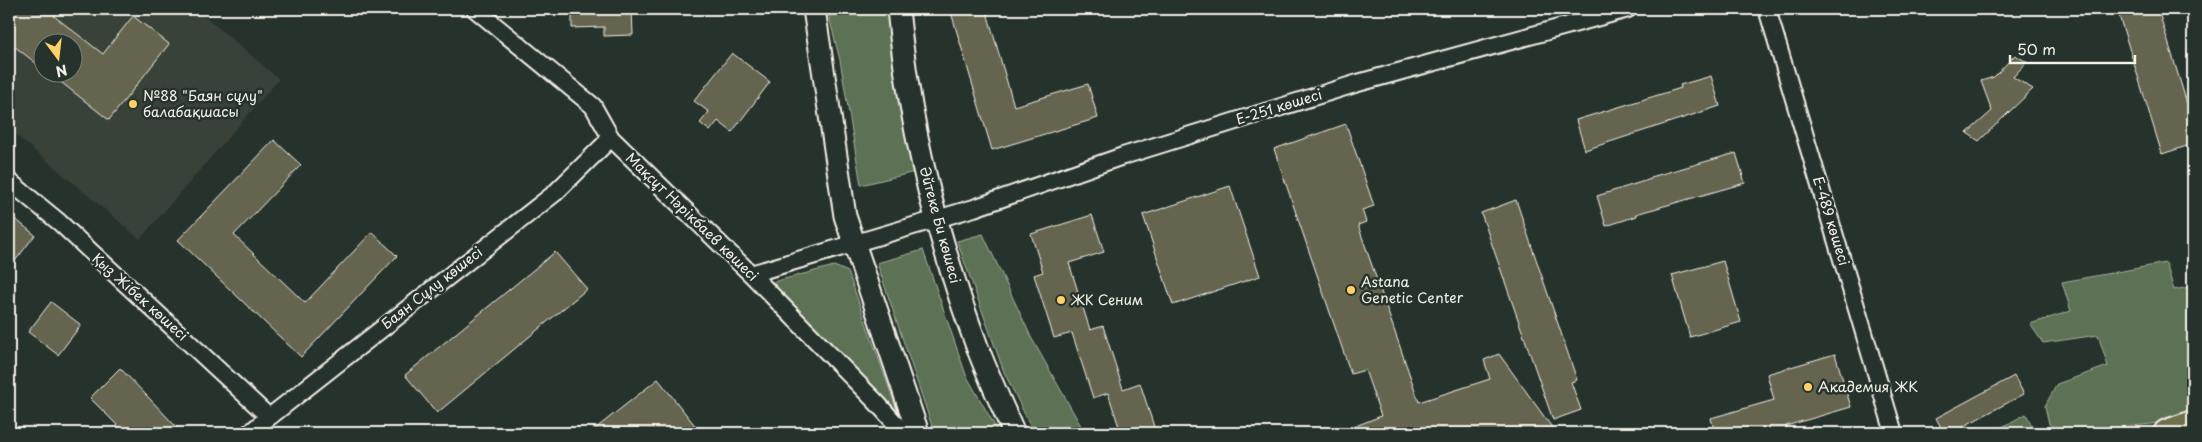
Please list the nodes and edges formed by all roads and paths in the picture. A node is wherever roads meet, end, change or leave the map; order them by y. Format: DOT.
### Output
graph roads {
  1 [pos="475,9"];
  2 [pos="814,9"];
  3 [pos="898,9"];
  4 [pos="1628,9"];
  5 [pos="1767,9"];
  6 [pos="611,138"];
  7 [pos="9,181"];
  8 [pos="935,219"];
  9 [pos="854,243"];
  10 [pos="751,274"];
  11 [pos="268,416"];
  12 [pos="2193,424"];
  13 [pos="249,433"];
  14 [pos="904,433"];
  15 [pos="918,433"];
  16 [pos="1014,433"];
  17 [pos="1894,433"];
  18 [pos="2167,433"];
  1 -- 6 [label="street, Мақсұт Нәрікбаев көшесі"];
  2 -- 9 [label="street"];
  3 -- 8 [label="street, Әйтеке Би көшесі"];
  4 -- 8 [label="street, Е-251 көшесі"];
  5 -- 17 [label="street, Е-489 көшесі"];
  6 -- 10 [label="street, Мақсұт Нәрікбаев көшесі"];
  6 -- 11 [label="street, Баян Сұлу көшесі"];
  7 -- 11 [label="street, Қыз Жібек көшесі"];
  8 -- 9 [label="street, Е-251 көшесі"];
  8 -- 16 [label="street, Әйтеке Би көшесі"];
  9 -- 10 [label="street, Е-251 көшесі"];
  9 -- 15 [label="street"];
  10 -- 14 [label="street, Мақсұт Нәрікбаев көшесі"];
  11 -- 13 [label="street, Баян Сұлу көшесі"];
  12 -- 18 [label="main road"];
}
